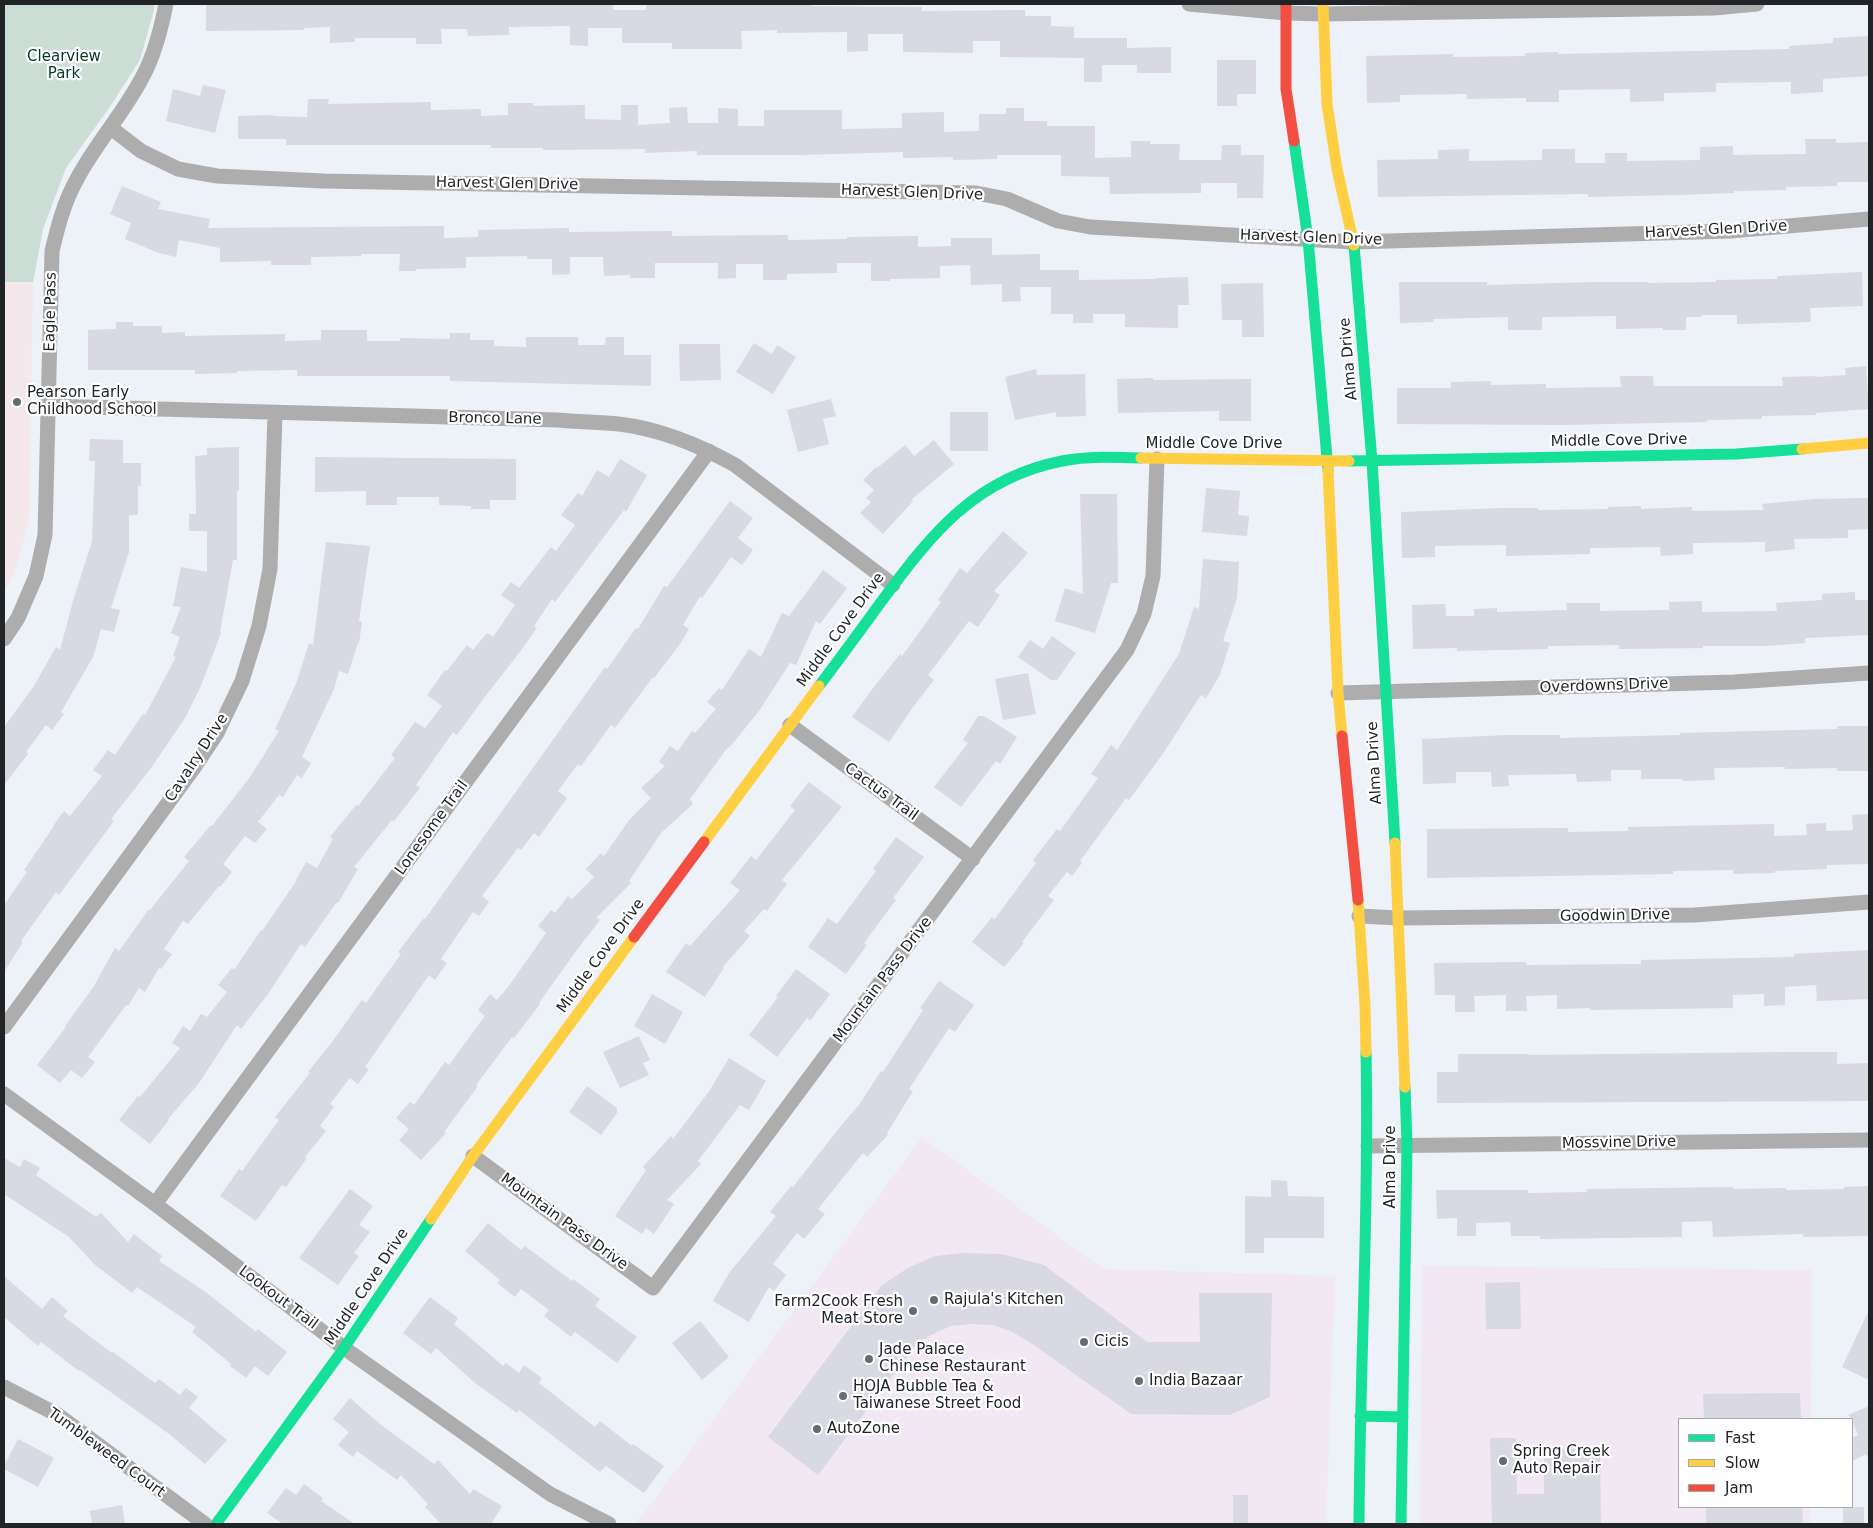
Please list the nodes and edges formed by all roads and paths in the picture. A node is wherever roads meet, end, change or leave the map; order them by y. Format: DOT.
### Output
graph roads {
  1 [pos="166,4"];
  2 [pos="1189,4"];
  3 [pos="1757,4"];
  4 [pos="1286,8"];
  5 [pos="1323,9"];
  6 [pos="111,128"];
  7 [pos="1869,219"];
  8 [pos="1308,239"];
  9 [pos="1354,242"];
  10 [pos="49,406"];
  11 [pos="275,414"];
  12 [pos="1869,442"];
  13 [pos="709,451"];
  14 [pos="1157,459"];
  15 [pos="1328,459"];
  16 [pos="1372,461"];
  17 [pos="893,585"];
  18 [pos="4,639"];
  19 [pos="1869,673"];
  20 [pos="1387,692"];
  21 [pos="1338,693"];
  22 [pos="790,725"];
  23 [pos="973,859"];
  24 [pos="1869,902"];
  25 [pos="1360,916"];
  26 [pos="1398,918"];
  27 [pos="4,1028"];
  28 [pos="4,1094"];
  29 [pos="1869,1140"];
  30 [pos="1407,1145"];
  31 [pos="1368,1146"];
  32 [pos="473,1156"];
  33 [pos="155,1204"];
  34 [pos="344,1348"];
  35 [pos="4,1387"];
  36 [pos="1360,1416"];
  37 [pos="1403,1417"];
  38 [pos="205,1524"];
  39 [pos="216,1524"];
  40 [pos="609,1524"];
  41 [pos="1359,1524"];
  42 [pos="1401,1524"];
  1 -- 6 [label="street, Eagle Pass"];
  2 -- 4 [label="street"];
  3 -- 5 [label="street"];
  4 -- 5 [label="street"];
  4 -- 8 [label="main road, Alma Drive"];
  5 -- 9 [label="main road, Alma Drive"];
  6 -- 8 [label="street, Harvest Glen Drive"];
  6 -- 10 [label="street, Eagle Pass"];
  7 -- 9 [label="street, Harvest Glen Drive"];
  8 -- 9 [label="street, Harvest Glen Drive"];
  8 -- 15 [label="main road, Alma Drive"];
  9 -- 16 [label="main road, Alma Drive"];
  10 -- 11 [label="street, Bronco Lane"];
  10 -- 18 [label="street, Eagle Pass"];
  11 -- 13 [label="street, Bronco Lane"];
  11 -- 27 [label="street, Cavalry Drive"];
  12 -- 16 [label="main road, Middle Cove Drive"];
  13 -- 17 [label="street, Bronco Lane"];
  13 -- 33 [label="street, Lonesome Trail"];
  14 -- 15 [label="main road, Middle Cove Drive"];
  14 -- 17 [label="main road, Middle Cove Drive"];
  14 -- 23 [label="street, Mountain Pass Drive"];
  15 -- 16 [label="main road, Middle Cove Drive"];
  15 -- 21 [label="main road, Alma Drive"];
  16 -- 20 [label="main road, Alma Drive"];
  17 -- 22 [label="main road, Middle Cove Drive"];
  19 -- 20 [label="street, Overdowns Drive"];
  20 -- 21 [label="street, Overdowns Drive"];
  20 -- 26 [label="main road, Alma Drive"];
  21 -- 25 [label="main road, Alma Drive"];
  22 -- 23 [label="street, Cactus Trail"];
  22 -- 32 [label="main road, Middle Cove Drive"];
  23 -- 32 [label="street, Mountain Pass Drive"];
  24 -- 26 [label="street, Goodwin Drive"];
  25 -- 26 [label="street, Goodwin Drive"];
  25 -- 31 [label="main road, Alma Drive"];
  26 -- 30 [label="main road, Alma Drive"];
  28 -- 33 [label="street, Lookout Trail"];
  29 -- 30 [label="street, Mossvine Drive"];
  30 -- 31 [label="street, Mossvine Drive"];
  30 -- 37 [label="main road, Alma Drive"];
  31 -- 36 [label="main road, Alma Drive"];
  32 -- 34 [label="main road, Middle Cove Drive"];
  33 -- 34 [label="street, Lookout Trail"];
  34 -- 39 [label="main road, Middle Cove Drive"];
  34 -- 40 [label="street, Lookout Trail"];
  35 -- 38 [label="street, Tumbleweed Court"];
  36 -- 37 [label="main road"];
  36 -- 41 [label="main road, Alma Drive"];
  37 -- 42 [label="main road, Alma Drive"];
}
